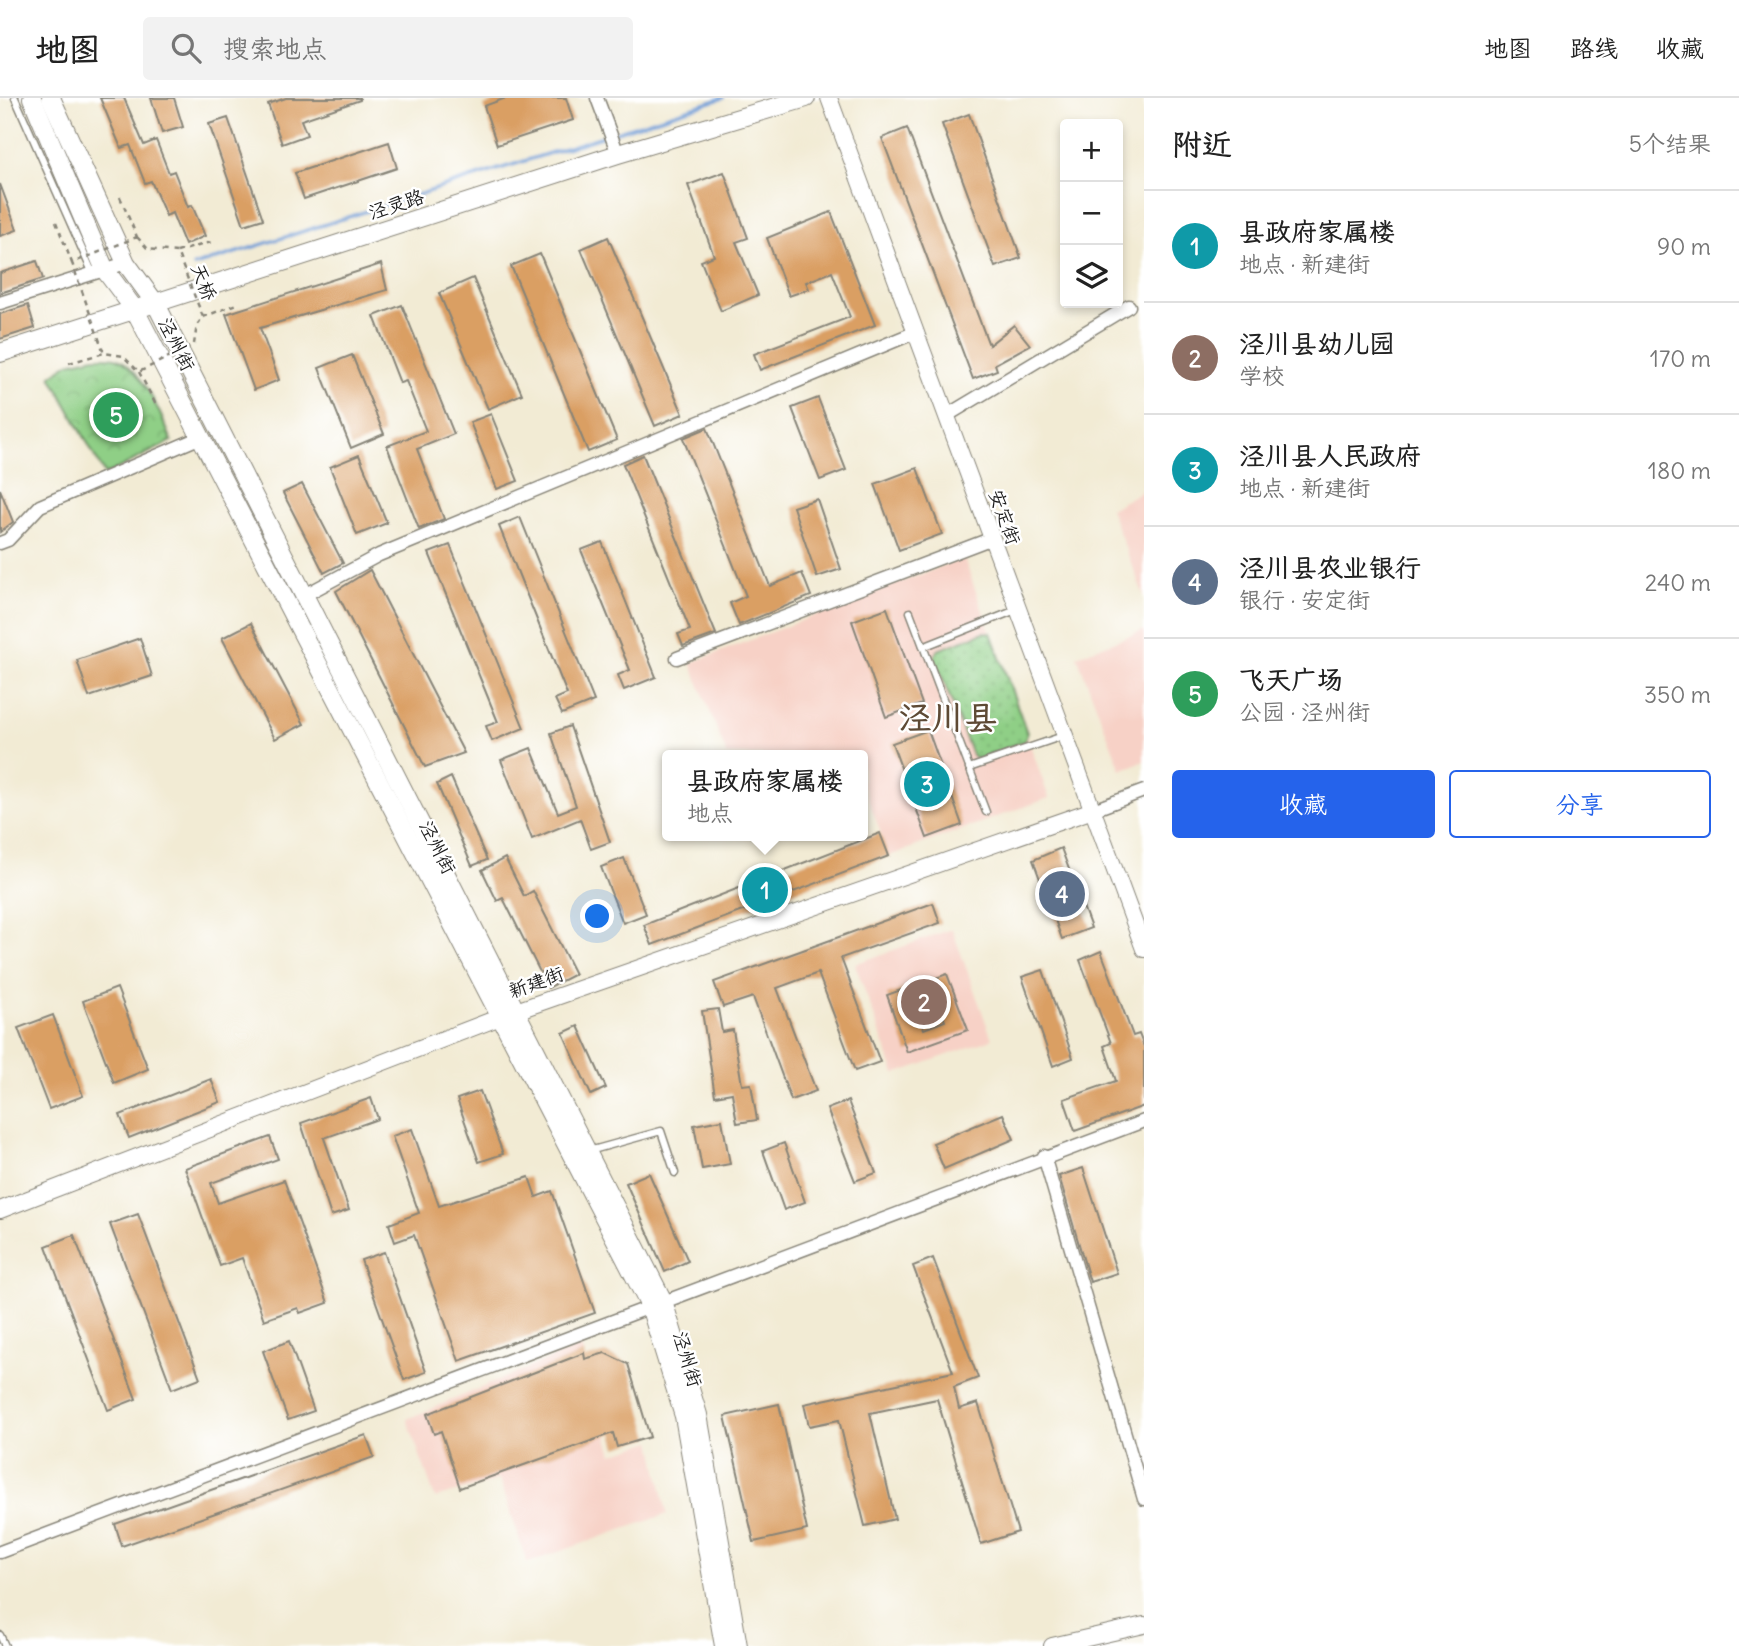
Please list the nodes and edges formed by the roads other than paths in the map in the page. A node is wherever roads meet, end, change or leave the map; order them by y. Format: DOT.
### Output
graph roads {
  1 [pos="15,98"];
  2 [pos="32,98"];
  3 [pos="51,98"];
  4 [pos="597,98"];
  5 [pos="806,98"];
  6 [pos="829,98"];
  7 [pos="616,147"];
  8 [pos="126,263"];
  9 [pos="99,272"];
  10 [pos="0,303"];
  11 [pos="156,304"];
  12 [pos="1129,306"];
  13 [pos="135,310"];
  14 [pos="916,332"];
  15 [pos="0,353"];
  16 [pos="946,416"];
  17 [pos="201,437"];
  18 [pos="990,539"];
  19 [pos="0,543"];
  20 [pos="305,595"];
  21 [pos="1017,609"];
  22 [pos="910,612"];
  23 [pos="923,647"];
  24 [pos="677,658"];
  25 [pos="1065,735"];
  26 [pos="969,768"];
  27 [pos="1144,791"];
  28 [pos="1093,810"];
  29 [pos="986,813"];
  30 [pos="1144,949"];
  31 [pos="509,1014"];
  32 [pos="1144,1121"];
  33 [pos="587,1152"];
  34 [pos="1044,1157"];
  35 [pos="675,1173"];
  36 [pos="0,1210"];
  37 [pos="657,1303"];
  38 [pos="1144,1499"];
  39 [pos="0,1552"];
  40 [pos="1144,1625"];
  41 [pos="0,1635"];
  42 [pos="5,1646"];
  43 [pos="724,1646"];
  44 [pos="738,1646"];
  45 [pos="1052,1646"];
  1 -- 9 [label="lane"];
  2 -- 9 [label="main road, 泾州街"];
  3 -- 8 [label="main road, 泾州街"];
  4 -- 7 [label="street"];
  5 -- 7 [label="main road, 泾灵路"];
  6 -- 14 [label="street, 安定街"];
  7 -- 11 [label="main road, 泾灵路"];
  8 -- 9 [label="street"];
  8 -- 11 [label="main road, 泾州街"];
  9 -- 10 [label="street"];
  9 -- 13 [label="main road, 泾州街"];
  11 -- 13 [label="main road, 泾灵路"];
  11 -- 20 [label="main road, 泾州街"];
  12 -- 16 [label="street"];
  13 -- 15 [label="main road, 泾灵路"];
  13 -- 17 [label="main road, 泾州街"];
  14 -- 16 [label="street, 安定街"];
  14 -- 20 [label="street"];
  16 -- 18 [label="street, 安定街"];
  17 -- 19 [label="street"];
  17 -- 31 [label="main road, 泾州街"];
  18 -- 21 [label="street, 安定街"];
  18 -- 24 [label="street"];
  20 -- 31 [label="main road, 泾州街"];
  21 -- 23 [label="lane"];
  21 -- 25 [label="street, 安定街"];
  22 -- 23 [label="lane"];
  23 -- 26 [label="lane"];
  25 -- 26 [label="lane"];
  25 -- 28 [label="street, 安定街"];
  26 -- 29 [label="lane"];
  27 -- 28 [label="street"];
  28 -- 30 [label="street, 安定街"];
  28 -- 31 [label="street, 新建街"];
  31 -- 33 [label="main road, 泾州街"];
  31 -- 36 [label="street, 新建街"];
  31 -- 37 [label="main road, 泾州街"];
  32 -- 34 [label="street"];
  33 -- 35 [label="lane"];
  33 -- 37 [label="main road, 泾州街"];
  34 -- 37 [label="street"];
  34 -- 38 [label="street"];
  37 -- 39 [label="street"];
  37 -- 43 [label="main road, 泾州街"];
  37 -- 44 [label="main road, 泾州街"];
  40 -- 45 [label="street"];
  41 -- 42 [label="lane"];
}
